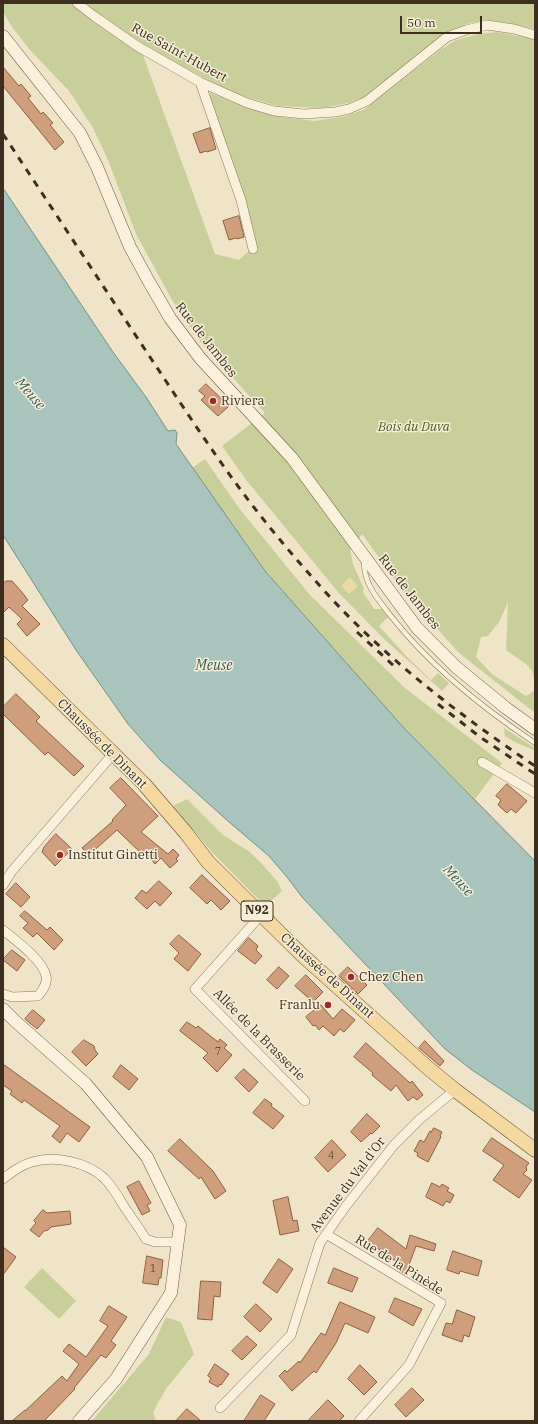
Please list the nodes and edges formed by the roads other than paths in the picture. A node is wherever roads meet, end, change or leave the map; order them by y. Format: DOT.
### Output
graph roads {
  1 [pos="77,3"];
  2 [pos="535,35"];
  3 [pos="3,36"];
  4 [pos="200,82"];
  5 [pos="253,249"];
  6 [pos="364,556"];
  7 [pos="3,645"];
  8 [pos="535,729"];
  9 [pos="535,743"];
  10 [pos="113,754"];
  11 [pos="482,762"];
  12 [pos="535,794"];
  13 [pos="3,885"];
  14 [pos="261,915"];
  15 [pos="3,930"];
  16 [pos="3,994"];
  17 [pos="3,1009"];
  18 [pos="455,1090"];
  19 [pos="305,1100"];
  20 [pos="535,1150"];
  21 [pos="3,1179"];
  22 [pos="326,1234"];
  23 [pos="178,1242"];
  24 [pos="220,1408"];
  25 [pos="80,1421"];
  26 [pos="359,1421"];
  1 -- 4 [label="street, Rue Saint-Hubert"];
  2 -- 4 [label="street, Rue Saint-Hubert"];
  3 -- 6 [label="main road, Rue de Jambes"];
  4 -- 5 [label="street"];
  6 -- 8 [label="main road, Rue de Jambes"];
  6 -- 9 [label="lane"];
  7 -- 10 [label="main road, Chaussée de Dinant / N92"];
  10 -- 13 [label="street"];
  10 -- 14 [label="main road, Chaussée de Dinant / N92"];
  11 -- 12 [label="street"];
  14 -- 18 [label="main road, Chaussée de Dinant / N92"];
  14 -- 19 [label="street, Allée de la Brasserie"];
  15 -- 16 [label="street"];
  17 -- 23 [label="main road"];
  18 -- 20 [label="main road, Chaussée de Dinant / N92"];
  18 -- 22 [label="street, Avenue du Val d'Or"];
  21 -- 23 [label="street"];
  22 -- 24 [label="street, Avenue du Val d'Or"];
  22 -- 26 [label="street, Rue de la Pinède"];
  23 -- 25 [label="main road"];
}
